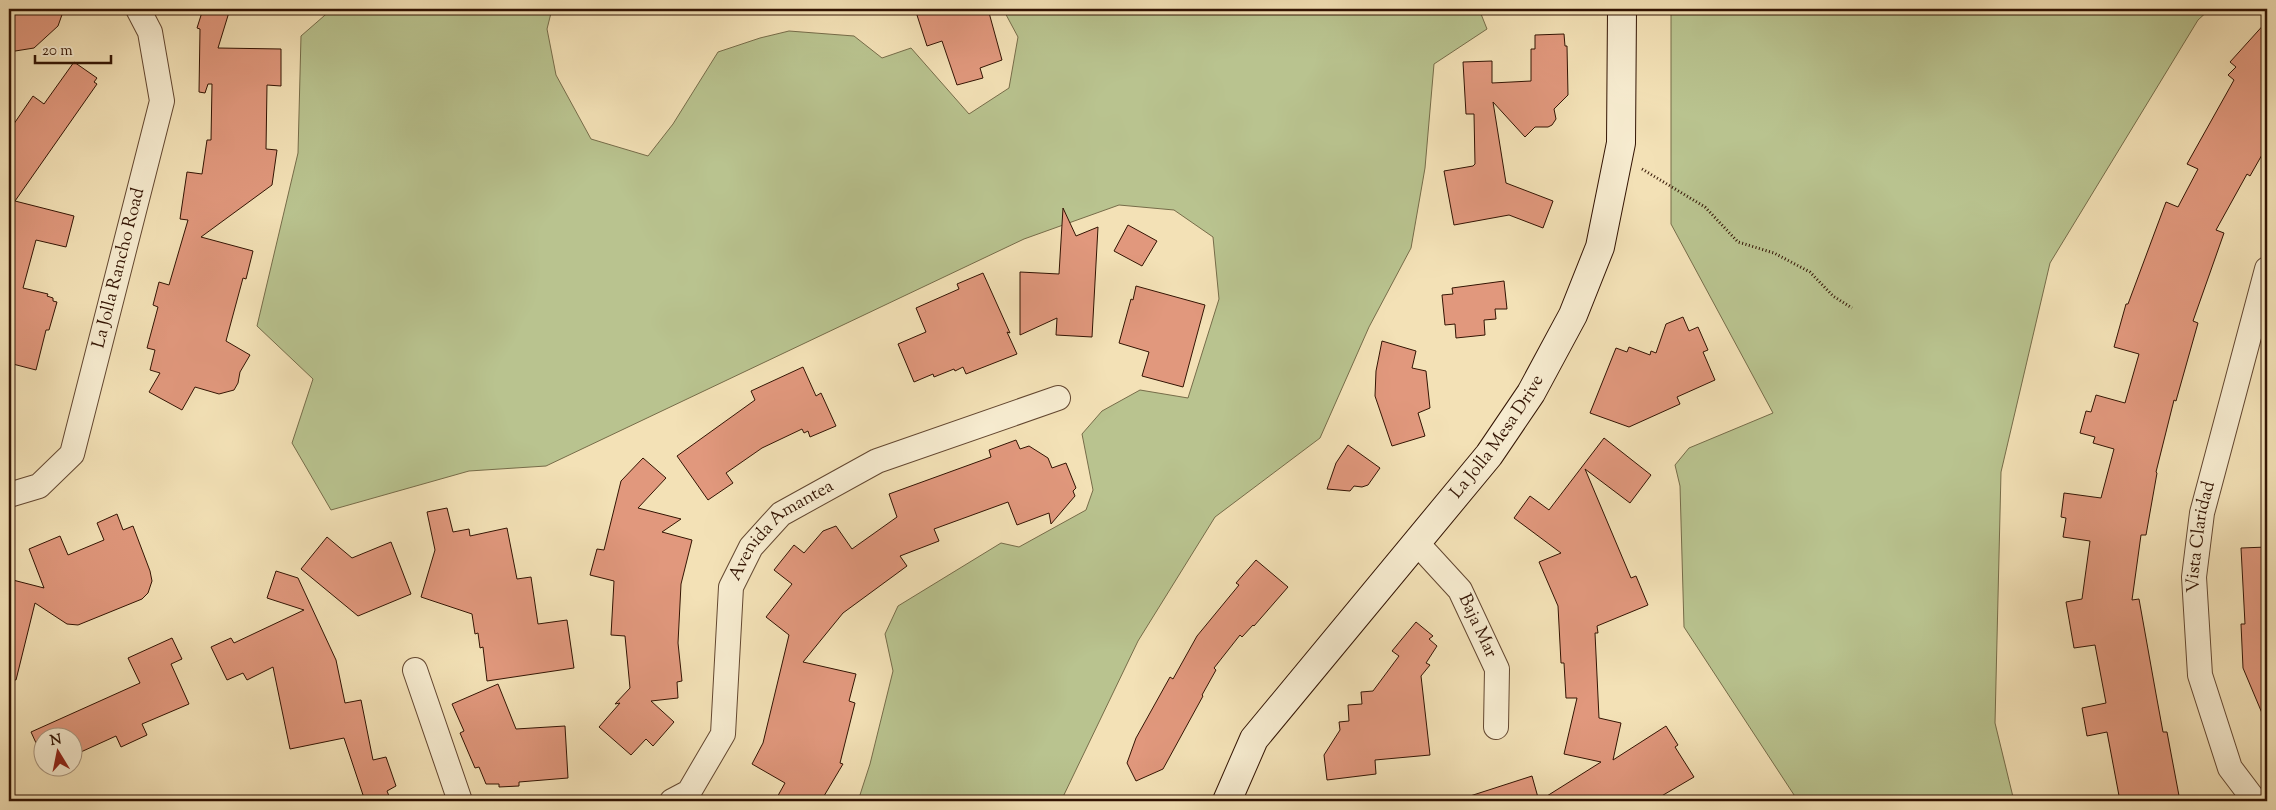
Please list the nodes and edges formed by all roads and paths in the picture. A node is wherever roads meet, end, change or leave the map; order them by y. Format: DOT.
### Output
graph roads {
  1 [pos="138,9"];
  2 [pos="1622,9"];
  3 [pos="1618,155"];
  4 [pos="2267,269"];
  5 [pos="1852,308"];
  6 [pos="1058,398"];
  7 [pos="9,495"];
  8 [pos="1416,542"];
  9 [pos="415,670"];
  10 [pos="1496,726"];
  11 [pos="460,801"];
  12 [pos="672,801"];
  13 [pos="1227,801"];
  14 [pos="2255,801"];
  1 -- 7 [label="street, La Jolla Rancho Road"];
  2 -- 3 [label="street, La Jolla Mesa Drive"];
  3 -- 5 [label="path"];
  3 -- 8 [label="street, La Jolla Mesa Drive"];
  4 -- 14 [label="street, Vista Claridad"];
  6 -- 12 [label="street, Avenida Amantea"];
  8 -- 10 [label="street, Baja Mar"];
  8 -- 13 [label="street, La Jolla Mesa Drive"];
  9 -- 11 [label="street"];
}
